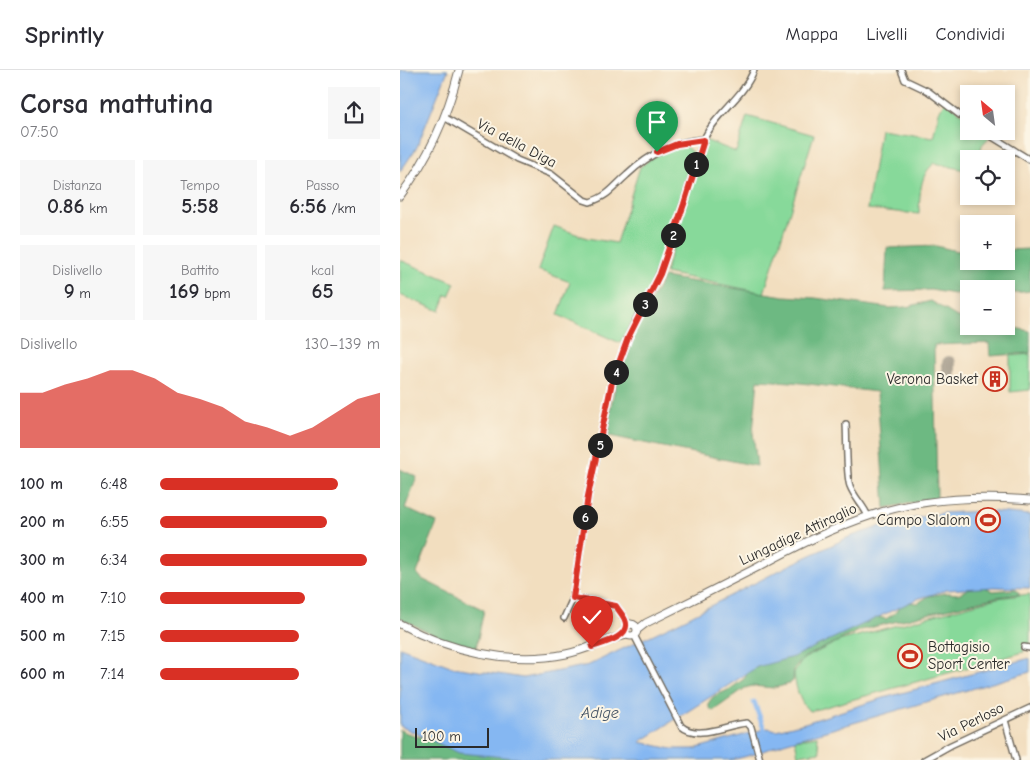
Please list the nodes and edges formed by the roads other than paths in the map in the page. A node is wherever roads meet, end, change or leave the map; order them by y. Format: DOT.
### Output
graph roads {
  1 [pos="459,70"];
  2 [pos="754,70"];
  3 [pos="901,70"];
  4 [pos="960,115"];
  5 [pos="444,117"];
  6 [pos="704,140"];
  7 [pos="998,140"];
  8 [pos="1030,160"];
  9 [pos="400,196"];
  10 [pos="846,424"];
  11 [pos="1030,500"];
  12 [pos="868,516"];
  13 [pos="573,598"];
  14 [pos="564,618"];
  15 [pos="400,624"];
  16 [pos="631,630"];
  17 [pos="1030,708"];
  18 [pos="1005,720"];
  19 [pos="760,758"];
  20 [pos="924,760"];
  21 [pos="1016,760"];
  1 -- 5 [label="street"];
  2 -- 6 [label="street"];
  3 -- 4 [label="street"];
  5 -- 6 [label="street, Via della Diga"];
  5 -- 9 [label="street"];
  6 -- 13 [label="street"];
  7 -- 8 [label="street"];
  10 -- 12 [label="street"];
  11 -- 12 [label="street, Lungadige Attiraglio"];
  12 -- 16 [label="street, Lungadige Attiraglio"];
  13 -- 14 [label="street"];
  13 -- 16 [label="street"];
  15 -- 16 [label="street, Lungadige Attiraglio"];
  16 -- 19 [label="street"];
  17 -- 18 [label="street, Via Perloso"];
  18 -- 20 [label="street, Via Perloso"];
  18 -- 21 [label="street"];
}
